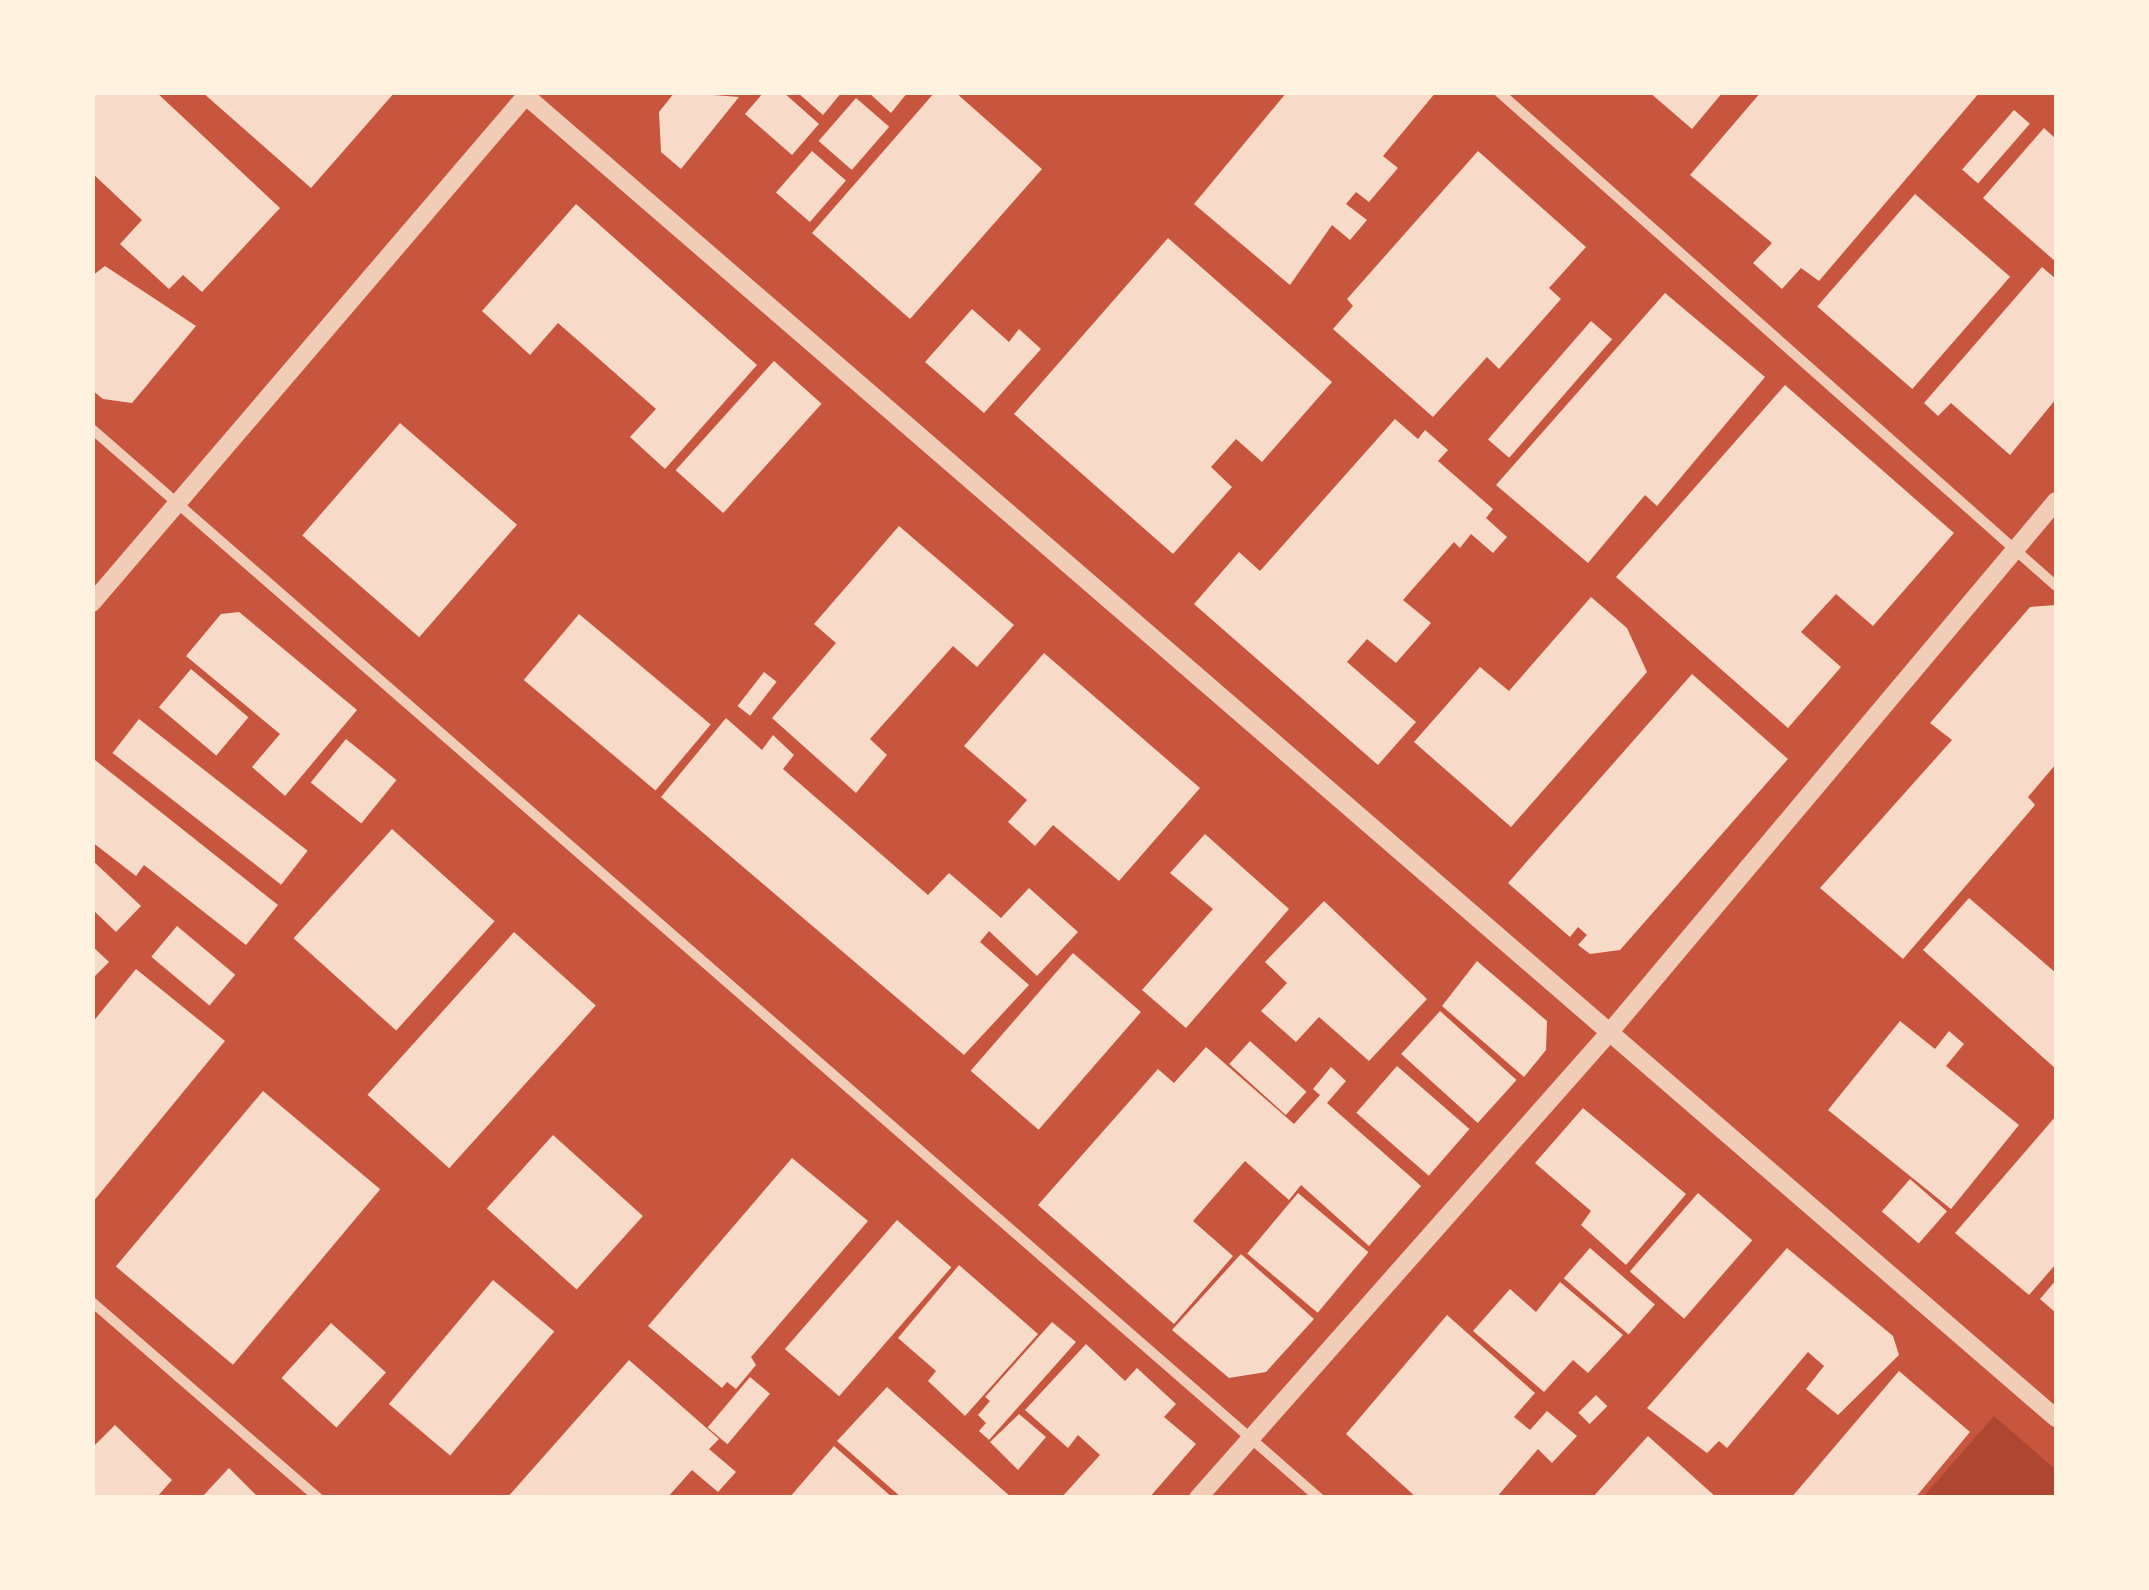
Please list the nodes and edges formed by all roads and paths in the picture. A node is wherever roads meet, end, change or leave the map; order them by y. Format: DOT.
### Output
graph roads {
  1 [pos="1499,92"];
  2 [pos="525,94"];
  3 [pos="92,429"];
  4 [pos="2056,501"];
  5 [pos="180,504"];
  6 [pos="2015,550"];
  7 [pos="2056,586"];
  8 [pos="92,603"];
  9 [pos="1609,1033"];
  10 [pos="92,1302"];
  11 [pos="2056,1418"];
  12 [pos="1250,1437"];
  13 [pos="318,1498"];
  14 [pos="1198,1498"];
  15 [pos="1319,1498"];
  1 -- 6 [label="street"];
  2 -- 5 [label="street"];
  2 -- 9 [label="street"];
  3 -- 5 [label="street"];
  4 -- 6 [label="street"];
  5 -- 8 [label="street"];
  5 -- 12 [label="street"];
  6 -- 7 [label="street"];
  6 -- 9 [label="street"];
  9 -- 11 [label="street"];
  9 -- 12 [label="street"];
  10 -- 13 [label="street"];
  12 -- 14 [label="street"];
  12 -- 15 [label="street"];
}
